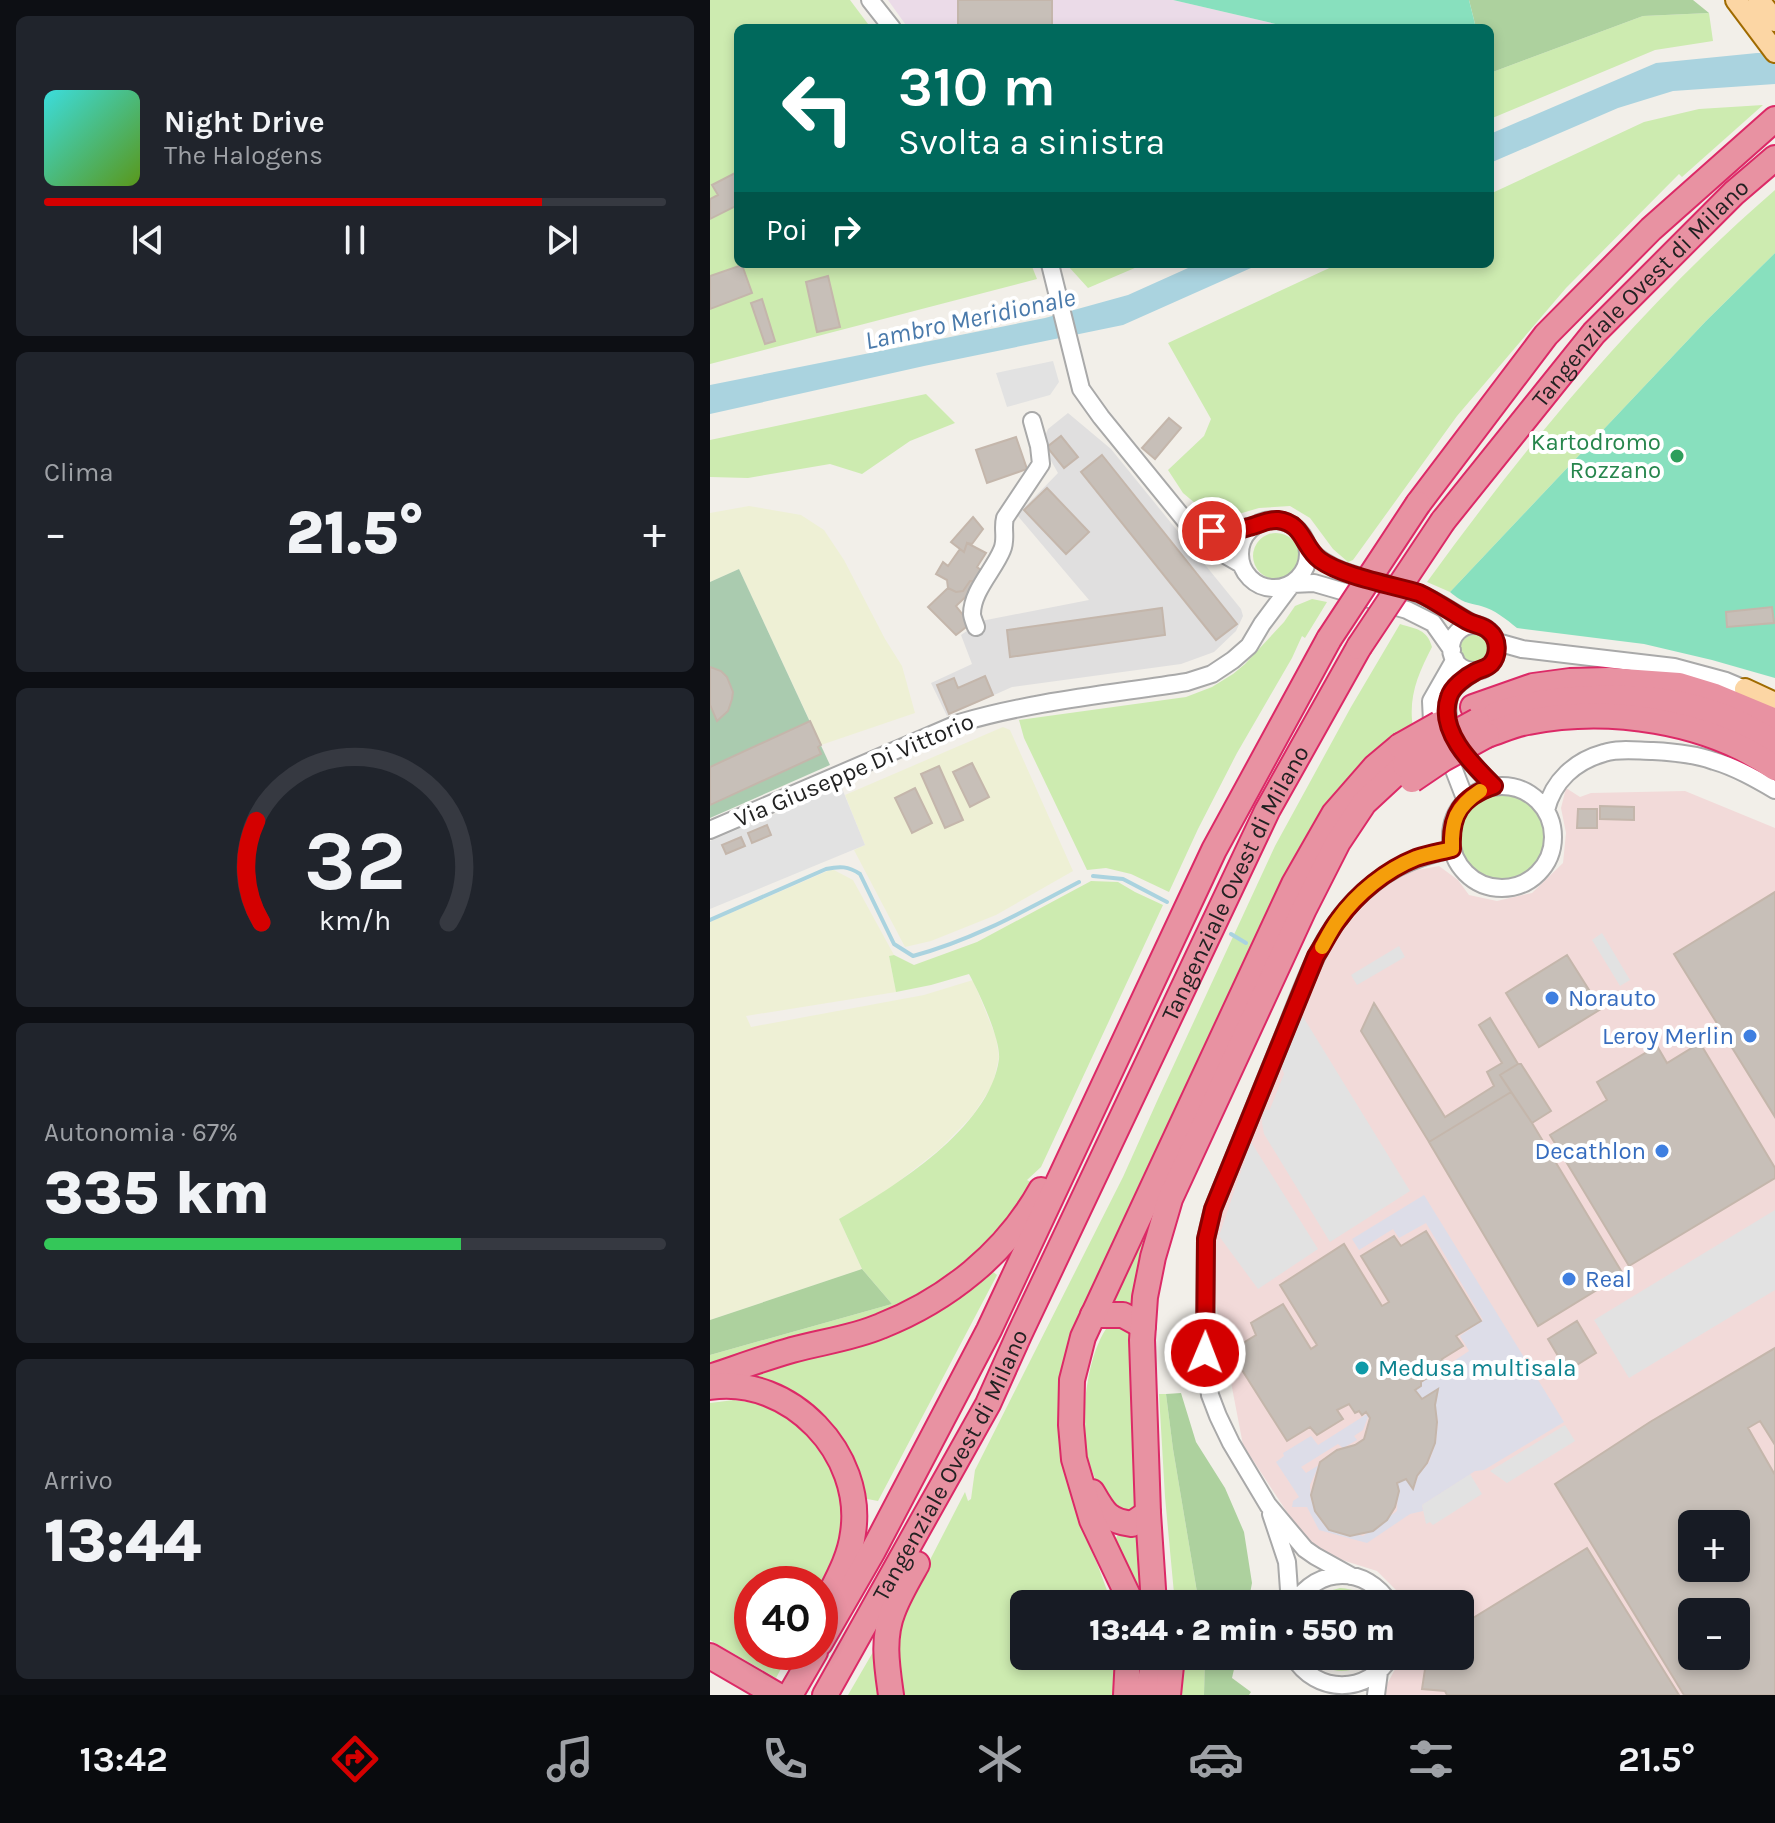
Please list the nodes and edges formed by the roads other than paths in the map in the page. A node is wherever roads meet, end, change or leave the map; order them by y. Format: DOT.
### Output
graph roads {
  1 [pos="870,0"];
  2 [pos="1750,4"];
  3 [pos="1775,21"];
  4 [pos="889,24"];
  5 [pos="1775,52"];
  6 [pos="1775,119"];
  7 [pos="1775,158"];
  8 [pos="1051,268"];
  9 [pos="1032,421"];
  10 [pos="1185,519"];
  11 [pos="1253,526"];
  12 [pos="1309,550"];
  13 [pos="1241,564"];
  14 [pos="1292,584"];
  15 [pos="1257,585"];
  16 [pos="1262,624"];
  17 [pos="1475,625"];
  18 [pos="976,627"];
  19 [pos="1497,642"];
  20 [pos="1453,655"];
  21 [pos="1476,671"];
  22 [pos="1745,689"];
  23 [pos="1775,696"];
  24 [pos="1775,703"];
  25 [pos="1479,721"];
  26 [pos="1775,721"];
  27 [pos="1775,743"];
  28 [pos="1406,764"];
  29 [pos="1775,768"];
  30 [pos="1494,786"];
  31 [pos="1775,790"];
  32 [pos="1466,801"];
  33 [pos="1546,810"];
  34 [pos="710,830"];
  35 [pos="1452,849"];
  36 [pos="1109,1078"];
  37 [pos="1093,1315"];
  38 [pos="1143,1326"];
  39 [pos="710,1377"];
  40 [pos="710,1387"];
  41 [pos="1145,1396"];
  42 [pos="988,1404"];
  43 [pos="1074,1459"];
  44 [pos="1268,1505"];
  45 [pos="1148,1513"];
  46 [pos="1104,1548"];
  47 [pos="1351,1576"];
  48 [pos="838,1578"];
  49 [pos="1117,1590"];
  50 [pos="1125,1590"];
  51 [pos="1153,1590"];
  52 [pos="1168,1590"];
  53 [pos="1290,1590"];
  54 [pos="1304,1590"];
  55 [pos="1380,1590"];
  56 [pos="838,1612"];
  57 [pos="710,1656"];
  58 [pos="796,1670"];
  59 [pos="804,1670"];
  60 [pos="1135,1670"];
  61 [pos="1147,1670"];
  62 [pos="1152,1670"];
  63 [pos="1171,1670"];
  64 [pos="1303,1670"];
  65 [pos="1379,1672"];
  66 [pos="1345,1691"];
  67 [pos="1148,1694"];
  68 [pos="777,1695"];
  69 [pos="788,1695"];
  70 [pos="825,1695"];
  71 [pos="891,1695"];
  72 [pos="1376,1695"];
  1 -- 4 [label="street"];
  2 -- 3 [label="main road"];
  2 -- 5 [label="main road"];
  6 -- 36 [label="highway, Tangenziale Ovest di Milano, bridge"];
  7 -- 42 [label="highway, Tangenziale Ovest di Milano, bridge"];
  8 -- 10 [label="street"];
  9 -- 18 [label="street"];
  10 -- 11 [label="street"];
  10 -- 13 [label="street"];
  11 -- 12 [label="street"];
  11 -- 13 [label="street"];
  12 -- 14 [label="street"];
  12 -- 17 [label="street"];
  13 -- 15 [label="street"];
  14 -- 15 [label="street"];
  14 -- 16 [label="street, Via Giuseppe Di Vittorio"];
  14 -- 20 [label="street"];
  15 -- 16 [label="street"];
  16 -- 34 [label="street, Via Giuseppe Di Vittorio"];
  17 -- 19 [label="street"];
  17 -- 20 [label="street"];
  19 -- 21 [label="street"];
  19 -- 22 [label="street"];
  20 -- 21 [label="street"];
  20 -- 32 [label="street"];
  21 -- 30 [label="street"];
  22 -- 23 [label="main road"];
  22 -- 24 [label="main road"];
  25 -- 26 [label="highway"];
  25 -- 27 [label="highway"];
  25 -- 28 [label="highway, bridge"];
  25 -- 28 [label="highway, bridge"];
  25 -- 29 [label="highway"];
  28 -- 37 [label="highway"];
  28 -- 38 [label="highway"];
  30 -- 32 [label="street"];
  30 -- 33 [label="street"];
  31 -- 33 [label="street"];
  32 -- 35 [label="street"];
  33 -- 35 [label="street"];
  35 -- 44 [label="street"];
  36 -- 39 [label="highway"];
  36 -- 56 [label="highway, Tangenziale Ovest di Milano"];
  37 -- 38 [label="highway"];
  37 -- 43 [label="highway"];
  38 -- 41 [label="highway"];
  40 -- 48 [label="highway"];
  41 -- 45 [label="highway"];
  41 -- 52 [label="highway"];
  42 -- 70 [label="highway, Tangenziale Ovest di Milano"];
  42 -- 71 [label="highway"];
  43 -- 45 [label="highway"];
  43 -- 46 [label="highway"];
  44 -- 47 [label="street"];
  44 -- 53 [label="street"];
  45 -- 51 [label="highway"];
  46 -- 49 [label="highway"];
  46 -- 50 [label="highway"];
  47 -- 54 [label="street"];
  47 -- 55 [label="street"];
  57 -- 68 [label="highway"];
  58 -- 69 [label="highway"];
  59 -- 69 [label="highway"];
  60 -- 67 [label="highway"];
  61 -- 67 [label="highway"];
  62 -- 67 [label="highway"];
  63 -- 67 [label="highway"];
  64 -- 66 [label="street"];
  65 -- 66 [label="street"];
  65 -- 72 [label="street"];
}
